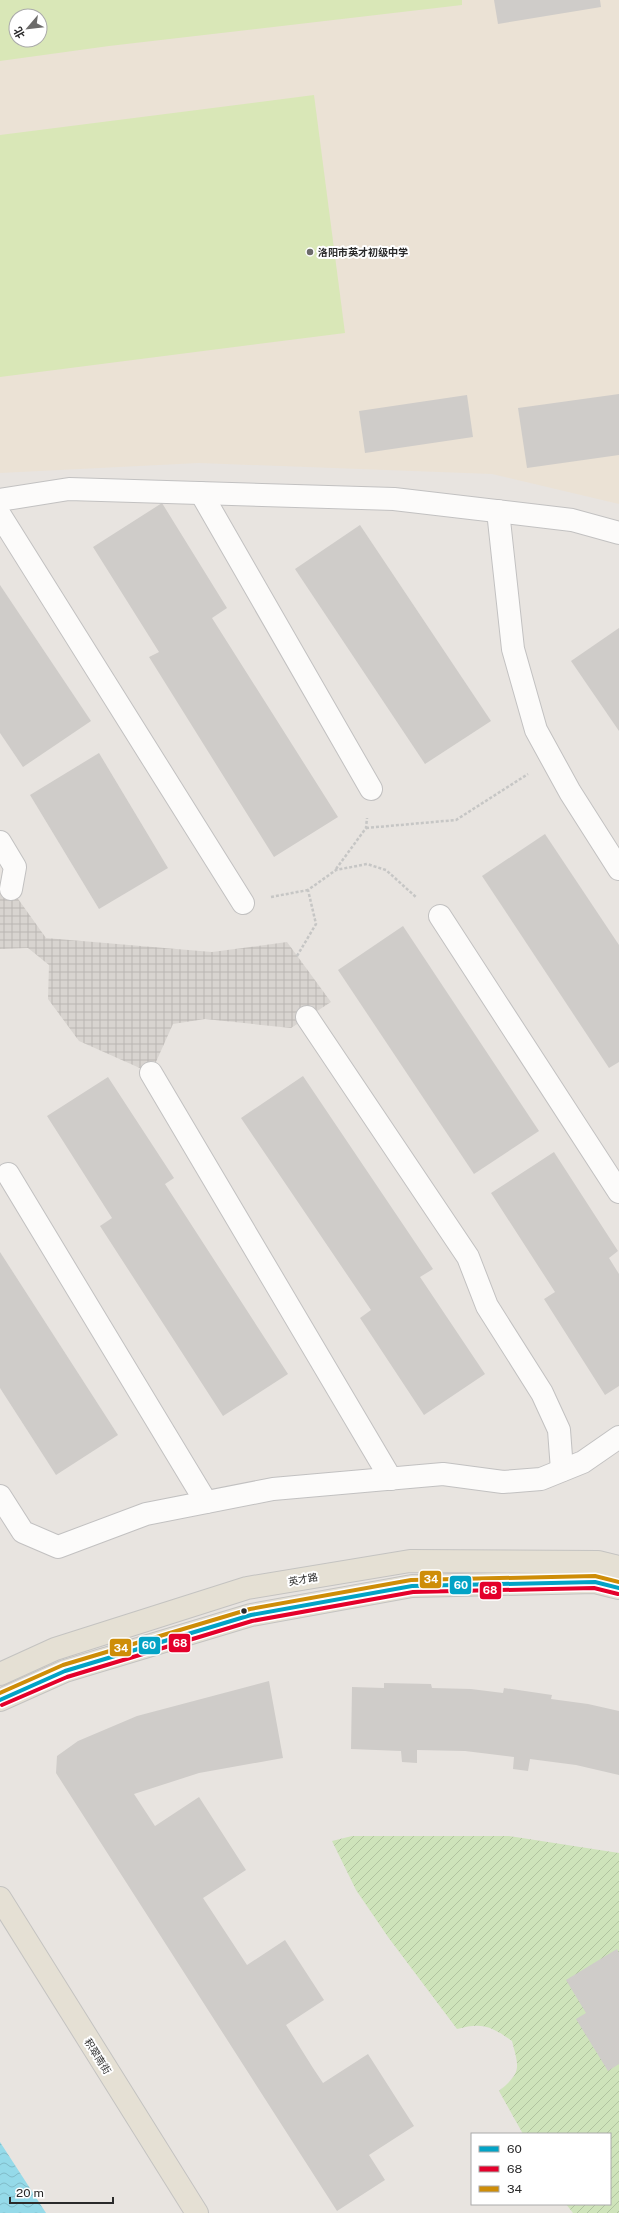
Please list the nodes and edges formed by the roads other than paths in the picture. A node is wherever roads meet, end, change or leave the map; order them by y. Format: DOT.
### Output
graph roads {
  1 [pos="201,493"];
  2 [pos="0,500"];
  3 [pos="498,511"];
  4 [pos="0,515"];
  5 [pos="619,533"];
  6 [pos="371,789"];
  7 [pos="0,842"];
  8 [pos="619,869"];
  9 [pos="11,888"];
  10 [pos="243,903"];
  11 [pos="440,916"];
  12 [pos="307,1018"];
  13 [pos="151,1073"];
  14 [pos="8,1174"];
  15 [pos="619,1192"];
  16 [pos="619,1437"];
  17 [pos="562,1470"];
  18 [pos="391,1479"];
  19 [pos="0,1496"];
  20 [pos="206,1502"];
  21 [pos="619,1568"];
  22 [pos="619,1588"];
  23 [pos="0,1674"];
  24 [pos="0,1700"];
  25 [pos="0,1898"];
  26 [pos="197,2213"];
  1 -- 2 [label="street"];
  1 -- 3 [label="street"];
  1 -- 6 [label="street"];
  3 -- 5 [label="street"];
  3 -- 8 [label="street"];
  4 -- 10 [label="street"];
  7 -- 9 [label="street"];
  11 -- 15 [label="street"];
  12 -- 17 [label="street"];
  13 -- 18 [label="street"];
  14 -- 20 [label="street"];
  16 -- 17 [label="street"];
  17 -- 18 [label="street"];
  18 -- 20 [label="street"];
  19 -- 20 [label="street"];
  21 -- 23 [label="main road, 英才路"];
  22 -- 24 [label="main road"];
  25 -- 26 [label="main road, 积翠南街"];
}
